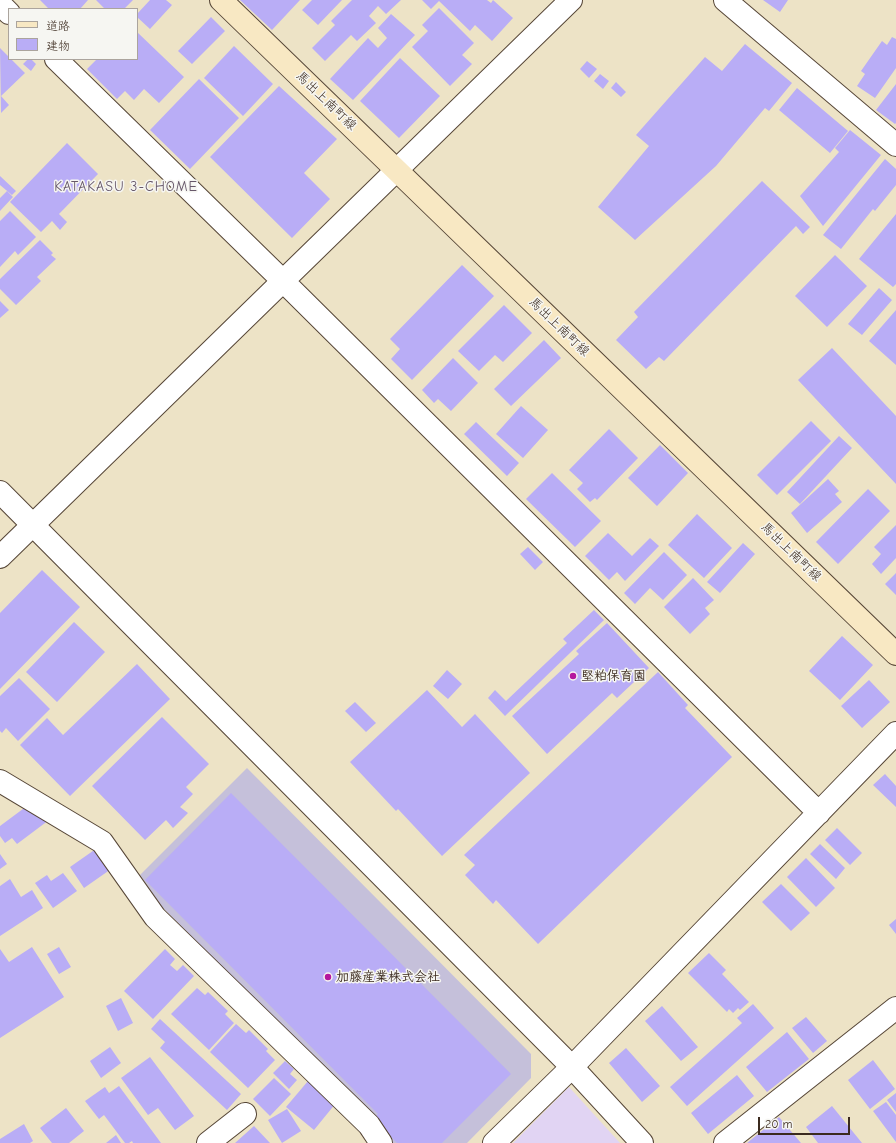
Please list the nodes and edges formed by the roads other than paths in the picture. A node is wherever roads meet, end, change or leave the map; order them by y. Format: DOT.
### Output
graph roads {
  1 [pos="221,0"];
  2 [pos="571,0"];
  3 [pos="725,0"];
  4 [pos="0,4"];
  5 [pos="8,12"];
  6 [pos="57,60"];
  7 [pos="896,144"];
  8 [pos="397,170"];
  9 [pos="282,280"];
  10 [pos="0,492"];
  11 [pos="34,525"];
  12 [pos="0,557"];
  13 [pos="896,654"];
  14 [pos="896,733"];
  15 [pos="0,781"];
  16 [pos="819,813"];
  17 [pos="896,1008"];
  18 [pos="572,1067"];
  19 [pos="245,1114"];
  20 [pos="208,1143"];
  21 [pos="381,1143"];
  22 [pos="494,1143"];
  23 [pos="642,1143"];
  24 [pos="725,1143"];
  1 -- 8 [label="main road, 馬出上南町線"];
  2 -- 8 [label="street"];
  3 -- 7 [label="street"];
  4 -- 5 [label="street"];
  6 -- 9 [label="street"];
  8 -- 9 [label="street"];
  8 -- 13 [label="main road, 馬出上南町線"];
  9 -- 11 [label="street"];
  9 -- 16 [label="street"];
  10 -- 11 [label="street"];
  11 -- 12 [label="street"];
  11 -- 18 [label="street"];
  14 -- 16 [label="street"];
  15 -- 21 [label="street"];
  16 -- 18 [label="street"];
  17 -- 24 [label="street"];
  18 -- 22 [label="street"];
  18 -- 23 [label="street"];
  19 -- 20 [label="street"];
}
